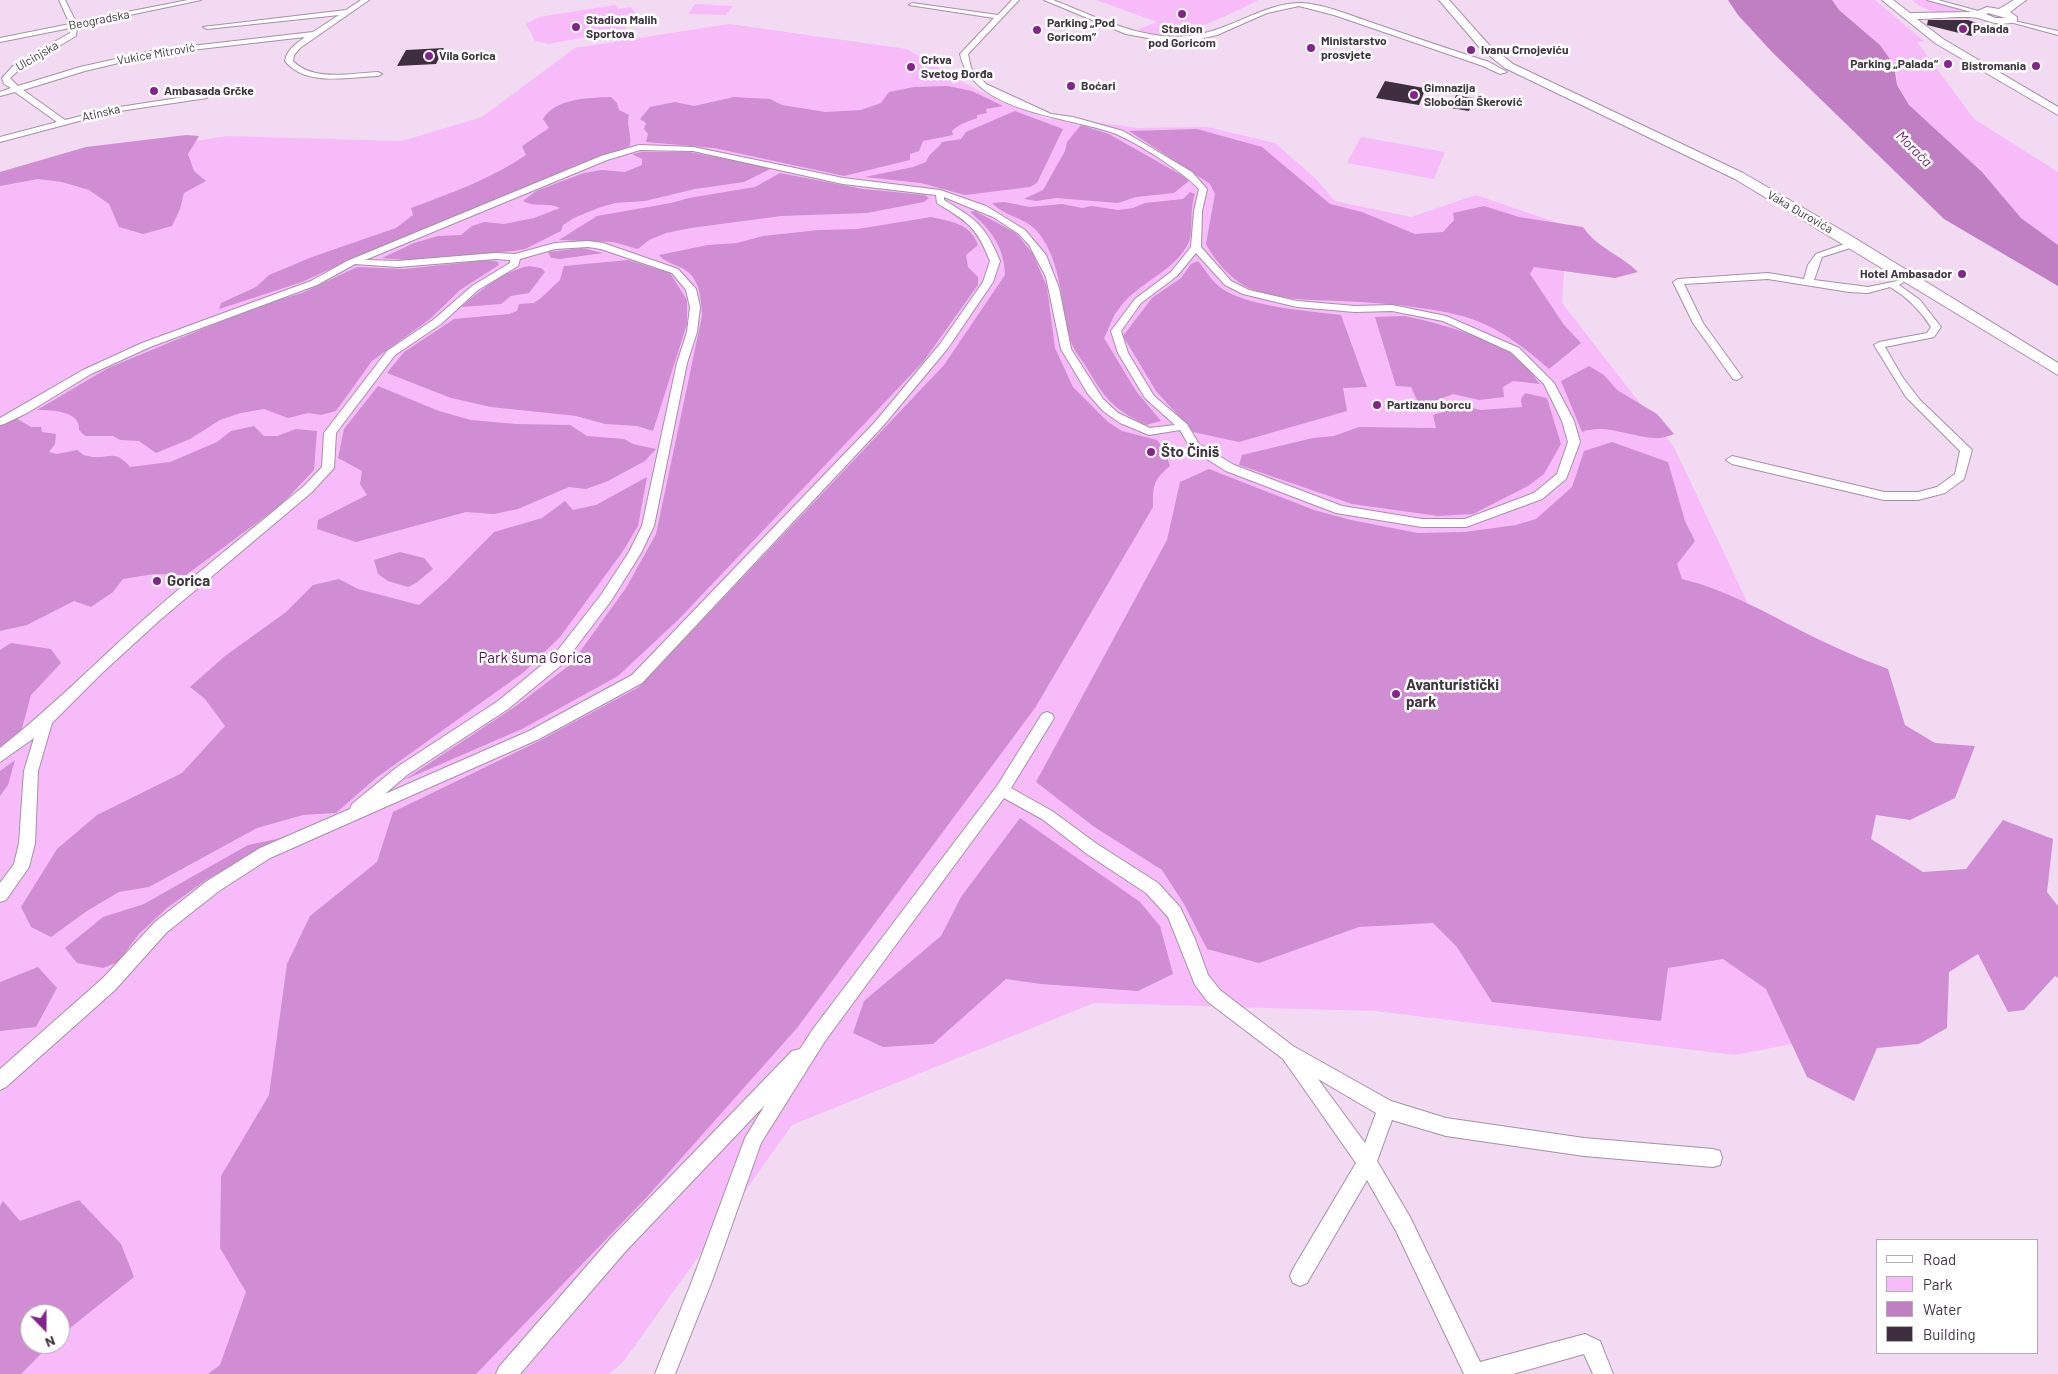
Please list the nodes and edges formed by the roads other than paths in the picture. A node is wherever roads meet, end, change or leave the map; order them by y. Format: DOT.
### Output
graph roads {
  1 [pos="62,0"];
  2 [pos="198,0"];
  3 [pos="366,0"];
  4 [pos="1016,0"];
  5 [pos="1047,0"];
  6 [pos="1282,0"];
  7 [pos="1444,0"];
  8 [pos="1456,0"];
  9 [pos="1887,0"];
  10 [pos="1902,0"];
  11 [pos="1930,0"];
  12 [pos="2022,0"];
  13 [pos="1320,1"];
  14 [pos="912,5"];
  15 [pos="1299,5"];
  16 [pos="1272,10"];
  17 [pos="346,12"];
  18 [pos="2002,12"];
  19 [pos="1336,13"];
  20 [pos="1980,14"];
  21 [pos="1921,15"];
  22 [pos="1907,16"];
  23 [pos="1000,17"];
  24 [pos="2012,21"];
  25 [pos="74,25"];
  26 [pos="207,27"];
  27 [pos="2058,33"];
  28 [pos="316,34"];
  29 [pos="0,40"];
  30 [pos="1503,72"];
  31 [pos="378,74"];
  32 [pos="1530,76"];
  33 [pos="17,89"];
  34 [pos="0,94"];
  35 [pos="204,96"];
  36 [pos="2058,104"];
  37 [pos="2058,112"];
  38 [pos="62,122"];
  39 [pos="0,140"];
  40 [pos="940,194"];
  41 [pos="1847,246"];
  42 [pos="1196,247"];
  43 [pos="515,257"];
  44 [pos="350,263"];
  45 [pos="1912,279"];
  46 [pos="1808,283"];
  47 [pos="1892,284"];
  48 [pos="2058,370"];
  49 [pos="1737,377"];
  50 [pos="0,422"];
  51 [pos="1183,426"];
  52 [pos="1732,460"];
  53 [pos="1047,718"];
  54 [pos="46,720"];
  55 [pos="0,756"];
  56 [pos="1002,790"];
  57 [pos="343,820"];
  58 [pos="0,895"];
  59 [pos="819,1035"];
  60 [pos="1287,1052"];
  61 [pos="0,1081"];
  62 [pos="1387,1109"];
  63 [pos="1713,1158"];
  64 [pos="1368,1162"];
  65 [pos="1300,1276"];
  66 [pos="506,1374"];
  67 [pos="665,1374"];
  68 [pos="1475,1374"];
  69 [pos="1603,1374"];
  1 -- 25 [label="street"];
  2 -- 25 [label="street, Beogradska"];
  3 -- 17 [label="street"];
  4 -- 23 [label="street"];
  5 -- 16 [label="street"];
  6 -- 15 [label="street"];
  6 -- 16 [label="street"];
  7 -- 32 [label="street, Vaka Đurovića"];
  8 -- 32 [label="street, Vaka Đurovića"];
  9 -- 22 [label="street"];
  10 -- 21 [label="street"];
  11 -- 20 [label="street"];
  12 -- 18 [label="street"];
  13 -- 15 [label="street"];
  13 -- 19 [label="street"];
  14 -- 23 [label="street"];
  15 -- 16 [label="street"];
  15 -- 19 [label="street"];
  17 -- 26 [label="street"];
  17 -- 28 [label="street"];
  18 -- 20 [label="street"];
  18 -- 24 [label="street"];
  19 -- 30 [label="street"];
  20 -- 21 [label="street"];
  20 -- 24 [label="street"];
  21 -- 22 [label="street"];
  21 -- 36 [label="street"];
  22 -- 37 [label="street"];
  23 -- 42 [label="street"];
  24 -- 27 [label="street"];
  25 -- 29 [label="street, Beogradska"];
  25 -- 33 [label="street, Ulcinjska"];
  28 -- 31 [label="street"];
  28 -- 33 [label="street, Vukice Mitrović"];
  32 -- 45 [label="street, Vaka Đurovića"];
  33 -- 34 [label="street, Vukice Mitrović"];
  33 -- 38 [label="street, Ulcinjska"];
  35 -- 38 [label="street, Atinska"];
  38 -- 39 [label="street, Atinska"];
  40 -- 44 [label="street"];
  40 -- 51 [label="street"];
  40 -- 57 [label="street"];
  41 -- 46 [label="street"];
  42 -- 51 [label="street"];
  42 -- 51 [label="street"];
  43 -- 44 [label="street"];
  43 -- 54 [label="street"];
  43 -- 57 [label="street"];
  44 -- 50 [label="street"];
  45 -- 47 [label="street"];
  45 -- 48 [label="street, Vaka Đurovića"];
  46 -- 47 [label="street"];
  46 -- 49 [label="street"];
  47 -- 52 [label="street"];
  53 -- 56 [label="street"];
  54 -- 55 [label="street"];
  54 -- 58 [label="street"];
  56 -- 59 [label="street"];
  56 -- 60 [label="street"];
  57 -- 61 [label="street"];
  59 -- 66 [label="street"];
  59 -- 67 [label="street"];
  60 -- 62 [label="street"];
  60 -- 64 [label="street"];
  62 -- 63 [label="street"];
  62 -- 64 [label="street"];
  64 -- 65 [label="street"];
  64 -- 68 [label="street"];
  68 -- 69 [label="street"];
}
